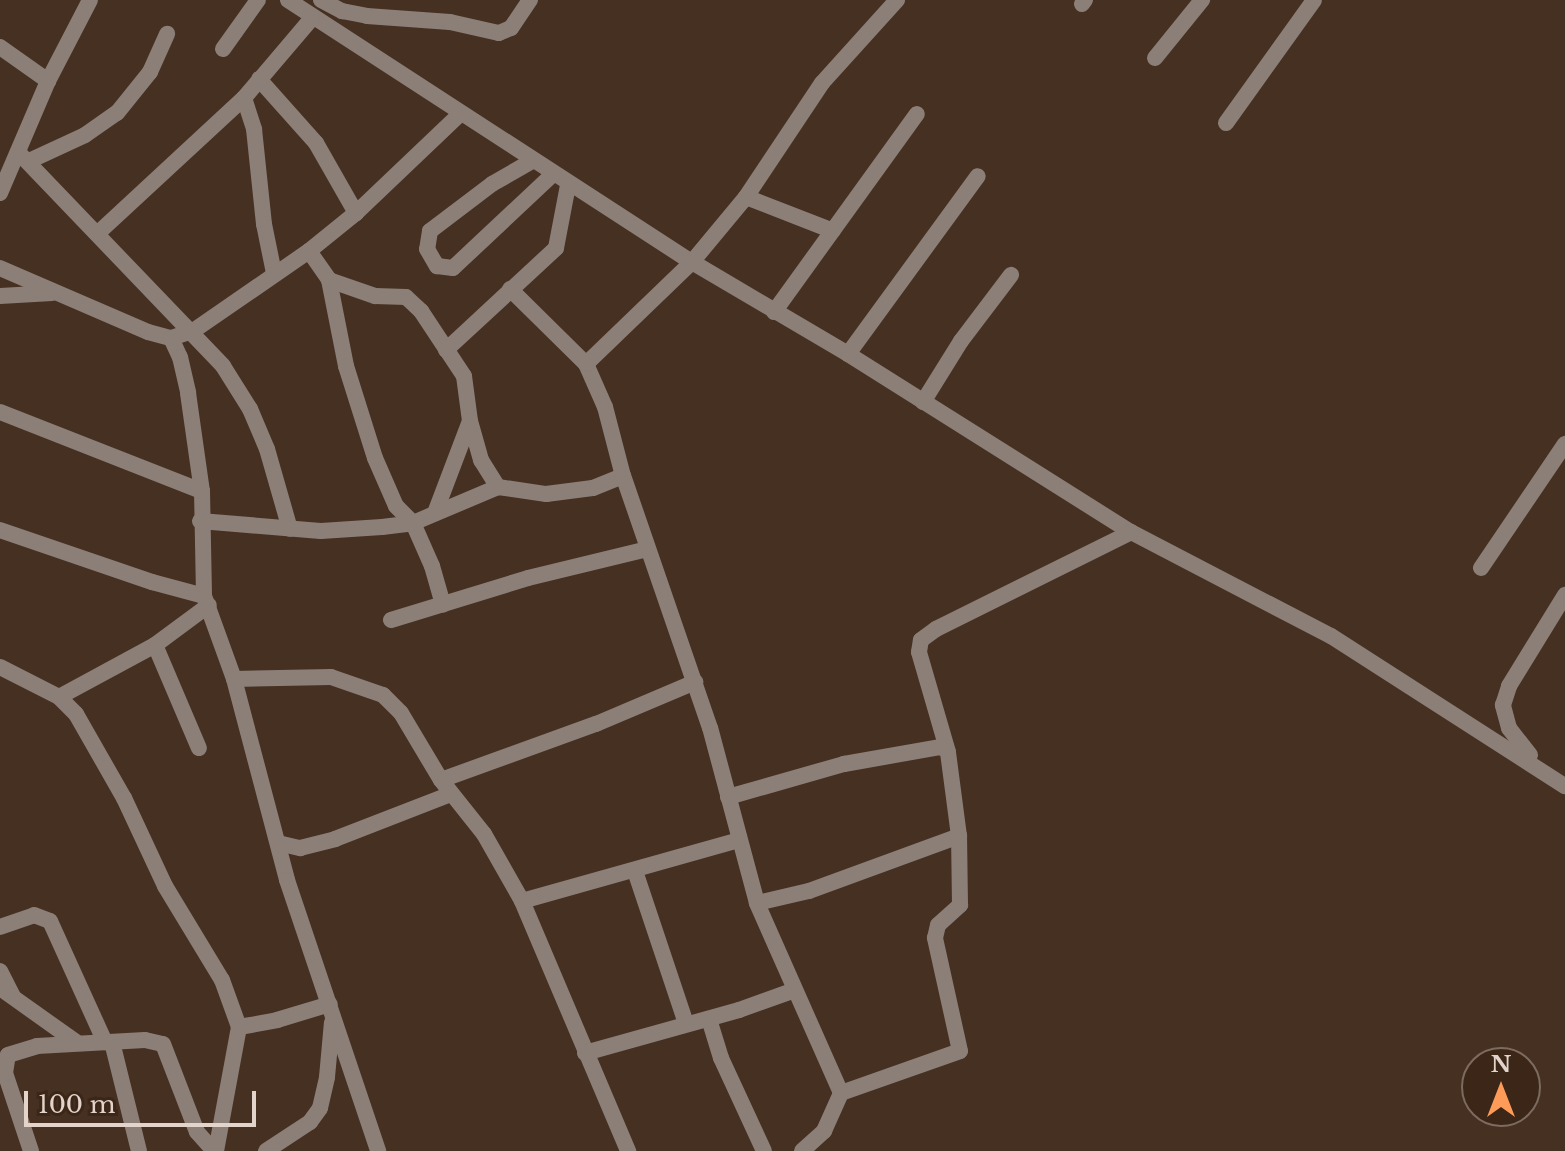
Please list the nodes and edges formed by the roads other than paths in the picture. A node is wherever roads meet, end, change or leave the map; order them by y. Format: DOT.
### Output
graph roads {
  1 [pos="90,0"];
  2 [pos="258,0"];
  3 [pos="288,0"];
  4 [pos="321,0"];
  5 [pos="530,0"];
  6 [pos="897,0"];
  7 [pos="1202,0"];
  8 [pos="1314,0"];
  9 [pos="312,18"];
  10 [pos="167,34"];
  11 [pos="0,47"];
  12 [pos="223,49"];
  13 [pos="1155,58"];
  14 [pos="259,79"];
  15 [pos="48,81"];
  16 [pos="244,98"];
  17 [pos="461,113"];
  18 [pos="917,114"];
  19 [pos="1226,123"];
  20 [pos="24,156"];
  21 [pos="532,161"];
  22 [pos="553,174"];
  23 [pos="978,176"];
  24 [pos="568,185"];
  25 [pos="0,193"];
  26 [pos="746,197"];
  27 [pos="356,213"];
  28 [pos="833,231"];
  29 [pos="97,234"];
  30 [pos="309,251"];
  31 [pos="692,262"];
  32 [pos="0,268"];
  33 [pos="274,273"];
  34 [pos="1011,275"];
  35 [pos="329,280"];
  36 [pos="510,289"];
  37 [pos="53,293"];
  38 [pos="0,296"];
  39 [pos="774,312"];
  40 [pos="193,331"];
  41 [pos="171,338"];
  42 [pos="446,350"];
  43 [pos="848,354"];
  44 [pos="586,364"];
  45 [pos="923,402"];
  46 [pos="0,412"];
  47 [pos="470,421"];
  48 [pos="1565,444"];
  49 [pos="623,476"];
  50 [pos="498,487"];
  51 [pos="202,491"];
  52 [pos="435,513"];
  53 [pos="200,521"];
  54 [pos="413,523"];
  55 [pos="290,529"];
  56 [pos="0,530"];
  57 [pos="1131,532"];
  58 [pos="648,549"];
  59 [pos="1481,568"];
  60 [pos="1565,595"];
  61 [pos="207,601"];
  62 [pos="443,604"];
  63 [pos="391,620"];
  64 [pos="155,645"];
  65 [pos="0,667"];
  66 [pos="234,679"];
  67 [pos="695,682"];
  68 [pos="59,697"];
  69 [pos="199,748"];
  70 [pos="945,749"];
  71 [pos="1565,785"];
  72 [pos="446,787"];
  73 [pos="728,797"];
  74 [pos="959,836"];
  75 [pos="739,840"];
  76 [pos="278,843"];
  77 [pos="635,871"];
  78 [pos="522,901"];
  79 [pos="757,903"];
  80 [pos="0,927"];
  81 [pos="0,971"];
  82 [pos="795,990"];
  83 [pos="7,993"];
  84 [pos="330,1004"];
  85 [pos="709,1019"];
  86 [pos="686,1023"];
  87 [pos="239,1027"];
  88 [pos="76,1042"];
  89 [pos="108,1042"];
  90 [pos="585,1053"];
  91 [pos="3,1077"];
  92 [pos="841,1093"];
  93 [pos="31,1151"];
  94 [pos="139,1151"];
  95 [pos="215,1151"];
  96 [pos="266,1151"];
  97 [pos="378,1151"];
  98 [pos="628,1151"];
  99 [pos="764,1151"];
  100 [pos="802,1151"];
  1 -- 15 [label="street"];
  2 -- 12 [label="street"];
  3 -- 9 [label="street"];
  4 -- 5 [label="street"];
  6 -- 26 [label="street"];
  7 -- 13 [label="street"];
  8 -- 19 [label="street"];
  9 -- 14 [label="street"];
  9 -- 17 [label="street"];
  10 -- 20 [label="street"];
  11 -- 15 [label="street"];
  14 -- 16 [label="street"];
  14 -- 27 [label="street"];
  15 -- 20 [label="street"];
  16 -- 29 [label="street"];
  16 -- 33 [label="street"];
  17 -- 21 [label="street"];
  17 -- 27 [label="street"];
  18 -- 28 [label="street"];
  20 -- 25 [label="street"];
  20 -- 29 [label="street"];
  21 -- 22 [label="street"];
  21 -- 22 [label="street"];
  22 -- 24 [label="street"];
  23 -- 43 [label="street"];
  24 -- 31 [label="street"];
  24 -- 36 [label="street"];
  26 -- 28 [label="street"];
  26 -- 31 [label="street"];
  27 -- 30 [label="street"];
  28 -- 39 [label="street"];
  29 -- 40 [label="street"];
  30 -- 33 [label="street"];
  30 -- 35 [label="street"];
  31 -- 39 [label="street"];
  31 -- 44 [label="street"];
  32 -- 37 [label="street"];
  33 -- 40 [label="street"];
  34 -- 45 [label="street"];
  35 -- 42 [label="street"];
  35 -- 54 [label="street"];
  36 -- 42 [label="street"];
  36 -- 44 [label="street"];
  37 -- 38 [label="street"];
  37 -- 41 [label="street"];
  39 -- 43 [label="street"];
  40 -- 41 [label="street"];
  40 -- 55 [label="street"];
  41 -- 51 [label="street"];
  42 -- 47 [label="street"];
  43 -- 45 [label="street"];
  44 -- 49 [label="street"];
  45 -- 57 [label="street"];
  46 -- 51 [label="street"];
  47 -- 50 [label="street"];
  47 -- 52 [label="street"];
  48 -- 59 [label="street"];
  49 -- 50 [label="street"];
  49 -- 58 [label="street"];
  50 -- 52 [label="street"];
  51 -- 53 [label="street"];
  52 -- 54 [label="street"];
  53 -- 55 [label="street"];
  53 -- 61 [label="street"];
  54 -- 55 [label="street"];
  54 -- 62 [label="street"];
  56 -- 61 [label="street"];
  57 -- 70 [label="street"];
  57 -- 71 [label="street"];
  58 -- 62 [label="street"];
  58 -- 67 [label="street"];
  60 -- 71 [label="street"];
  61 -- 64 [label="street"];
  61 -- 66 [label="street"];
  62 -- 63 [label="street"];
  64 -- 68 [label="street"];
  64 -- 69 [label="street"];
  65 -- 68 [label="street"];
  66 -- 72 [label="street"];
  66 -- 76 [label="street"];
  67 -- 72 [label="street"];
  67 -- 73 [label="street"];
  68 -- 87 [label="street"];
  70 -- 73 [label="street"];
  70 -- 74 [label="street"];
  72 -- 76 [label="street"];
  72 -- 78 [label="street"];
  73 -- 75 [label="street"];
  74 -- 79 [label="street"];
  74 -- 92 [label="street"];
  75 -- 77 [label="street"];
  75 -- 79 [label="street"];
  76 -- 84 [label="street"];
  77 -- 78 [label="street"];
  77 -- 86 [label="street"];
  78 -- 90 [label="street"];
  79 -- 82 [label="street"];
  80 -- 89 [label="street"];
  81 -- 83 [label="street"];
  82 -- 85 [label="street"];
  82 -- 92 [label="street"];
  83 -- 88 [label="street"];
  84 -- 87 [label="street"];
  84 -- 96 [label="street"];
  84 -- 97 [label="street"];
  85 -- 86 [label="street"];
  85 -- 99 [label="street"];
  86 -- 90 [label="street"];
  87 -- 95 [label="street"];
  88 -- 89 [label="street"];
  88 -- 91 [label="street"];
  89 -- 94 [label="street"];
  89 -- 95 [label="street"];
  90 -- 98 [label="street"];
  91 -- 93 [label="street"];
  92 -- 100 [label="street"];
}
